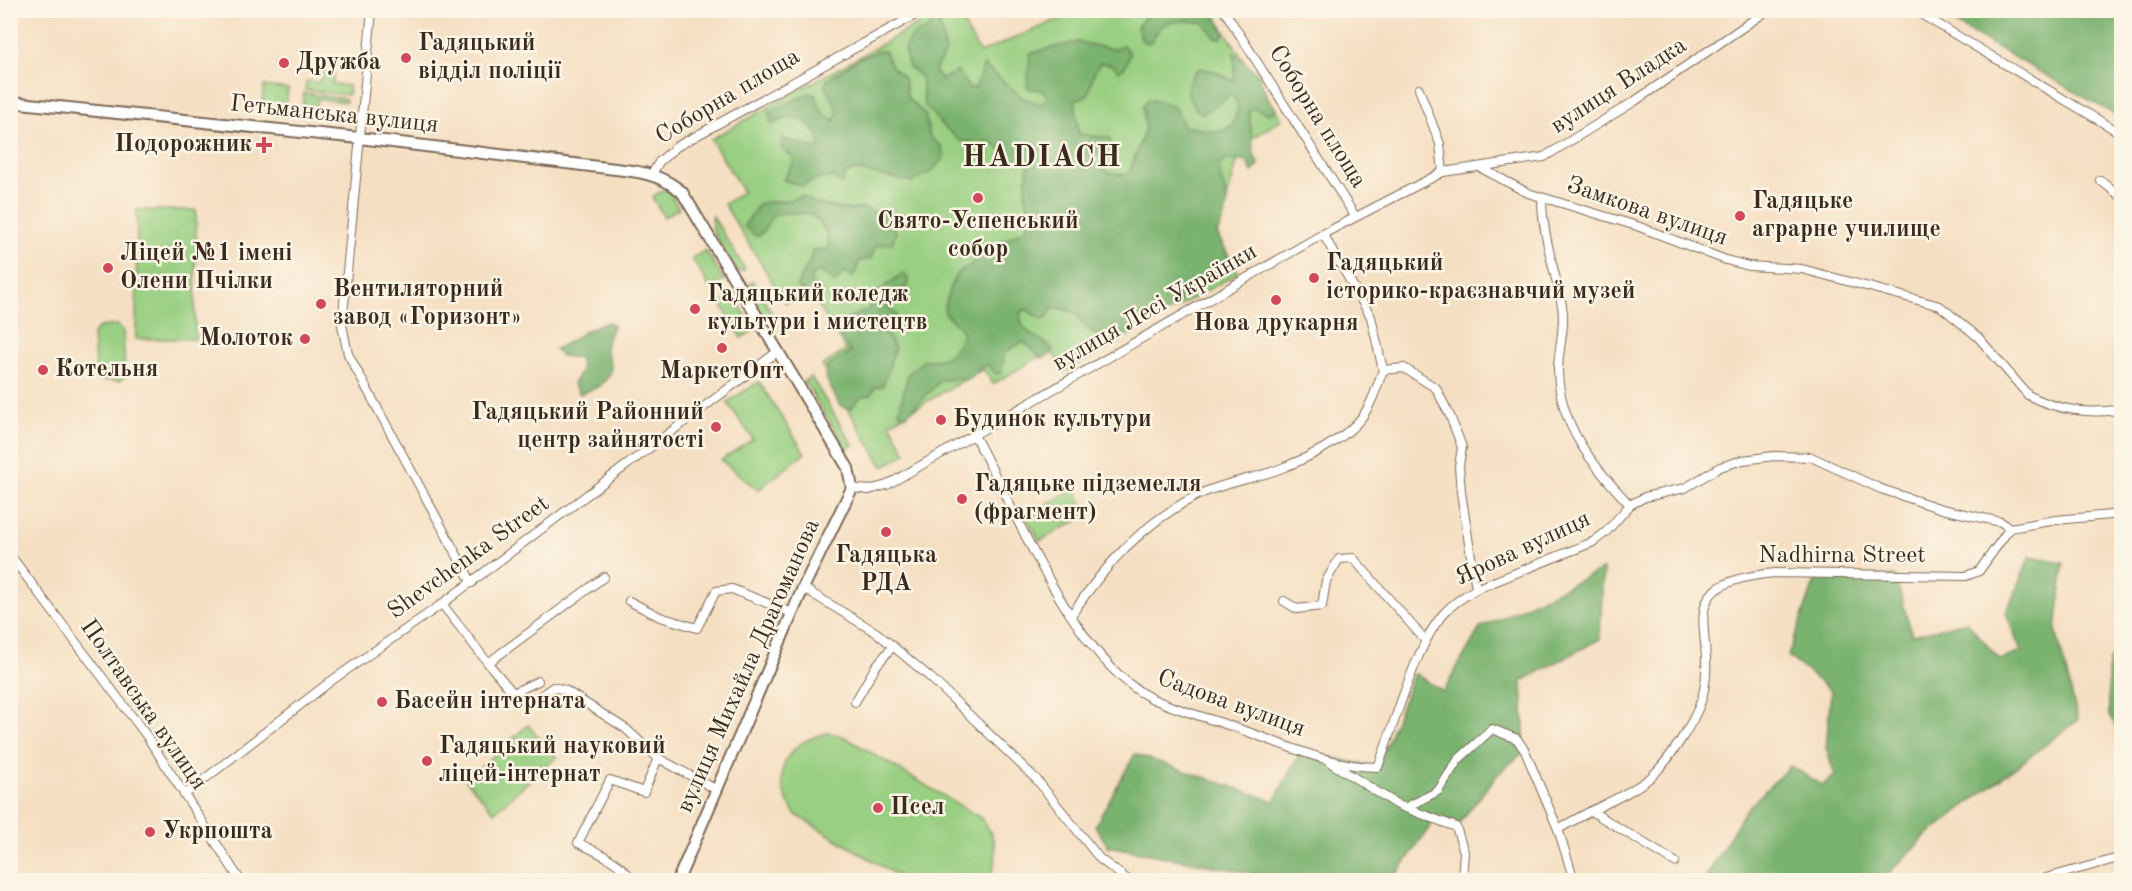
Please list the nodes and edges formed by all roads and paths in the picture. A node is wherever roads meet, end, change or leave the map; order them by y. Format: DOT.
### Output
graph roads {
  1 [pos="372,10"];
  2 [pos="924,10"];
  3 [pos="1224,10"];
  4 [pos="1768,10"];
  5 [pos="1914,10"];
  6 [pos="1419,89"];
  7 [pos="10,102"];
  8 [pos="2121,134"];
  9 [pos="359,138"];
  10 [pos="1481,168"];
  11 [pos="1443,172"];
  12 [pos="652,174"];
  13 [pos="2100,180"];
  14 [pos="2121,197"];
  15 [pos="1542,198"];
  16 [pos="1355,216"];
  17 [pos="1323,234"];
  18 [pos="777,352"];
  19 [pos="1383,370"];
  20 [pos="2121,409"];
  21 [pos="974,435"];
  22 [pos="852,488"];
  23 [pos="1630,505"];
  24 [pos="2121,514"];
  25 [pos="2010,528"];
  26 [pos="10,555"];
  27 [pos="604,577"];
  28 [pos="472,583"];
  29 [pos="803,588"];
  30 [pos="1476,589"];
  31 [pos="629,601"];
  32 [pos="1284,601"];
  33 [pos="442,604"];
  34 [pos="792,613"];
  35 [pos="1072,614"];
  36 [pos="1425,640"];
  37 [pos="893,646"];
  38 [pos="488,663"];
  39 [pos="538,681"];
  40 [pos="540,696"];
  41 [pos="855,702"];
  42 [pos="658,758"];
  43 [pos="1328,761"];
  44 [pos="1378,767"];
  45 [pos="717,789"];
  46 [pos="184,795"];
  47 [pos="1405,808"];
  48 [pos="1591,811"];
  49 [pos="1558,829"];
  50 [pos="2121,857"];
  51 [pos="1675,862"];
  52 [pos="240,880"];
  53 [pos="633,880"];
  54 [pos="678,880"];
  55 [pos="1128,880"];
  56 [pos="1462,880"];
  57 [pos="1574,880"];
  58 [pos="2039,880"];
  1 -- 9 [label="street"];
  2 -- 12 [label="street, Соборна площа"];
  3 -- 16 [label="street, Соборна площа"];
  4 -- 10 [label="street, вулиця Владка"];
  5 -- 8 [label="street"];
  6 -- 11 [label="street"];
  7 -- 9 [label="street, Гетьманська вулиця"];
  9 -- 12 [label="street, Гетьманська вулиця"];
  9 -- 28 [label="street"];
  10 -- 11 [label="street, вулиця Лесі Українки"];
  10 -- 15 [label="street, Замкова вулиця"];
  11 -- 16 [label="street, вулиця Лесі Українки"];
  12 -- 18 [label="street, Соборна площа"];
  13 -- 14 [label="street"];
  15 -- 20 [label="street, Замкова вулиця"];
  15 -- 23 [label="street"];
  16 -- 17 [label="street, вулиця Лесі Українки"];
  17 -- 19 [label="street"];
  17 -- 21 [label="street, вулиця Лесі Українки"];
  18 -- 22 [label="street, Соборна площа"];
  18 -- 28 [label="street, Shevchenka Street"];
  19 -- 30 [label="street"];
  19 -- 35 [label="street"];
  21 -- 22 [label="street, вулиця Лесі Українки"];
  21 -- 35 [label="street, Садова вулиця"];
  22 -- 29 [label="street, вулиця Михайла Драгоманова"];
  23 -- 25 [label="street, Ярова вулиця"];
  23 -- 30 [label="street, Ярова вулиця"];
  24 -- 25 [label="street, Ярова вулиця"];
  25 -- 48 [label="street, Nadhirna Street"];
  26 -- 46 [label="street, Полтавська вулиця"];
  27 -- 38 [label="street"];
  28 -- 33 [label="street, Shevchenka Street"];
  29 -- 34 [label="street, вулиця Михайла Драгоманова"];
  29 -- 37 [label="street"];
  30 -- 36 [label="street, Ярова вулиця"];
  31 -- 34 [label="street"];
  32 -- 36 [label="street"];
  33 -- 38 [label="street"];
  33 -- 46 [label="street, Shevchenka Street"];
  34 -- 45 [label="street, вулиця Михайла Драгоманова"];
  35 -- 43 [label="street, Садова вулиця"];
  36 -- 44 [label="street, Ярова вулиця"];
  37 -- 41 [label="street"];
  37 -- 55 [label="street"];
  38 -- 39 [label="street"];
  40 -- 42 [label="street"];
  42 -- 45 [label="street"];
  42 -- 53 [label="street"];
  43 -- 44 [label="street, Садова вулиця"];
  43 -- 47 [label="street, Садова вулиця"];
  45 -- 54 [label="street, вулиця Михайла Драгоманова"];
  46 -- 52 [label="street, Полтавська вулиця"];
  47 -- 49 [label="street"];
  47 -- 56 [label="street, Садова вулиця"];
  48 -- 49 [label="street, Nadhirna Street"];
  48 -- 51 [label="street"];
  49 -- 57 [label="street"];
  50 -- 58 [label="street"];
}
